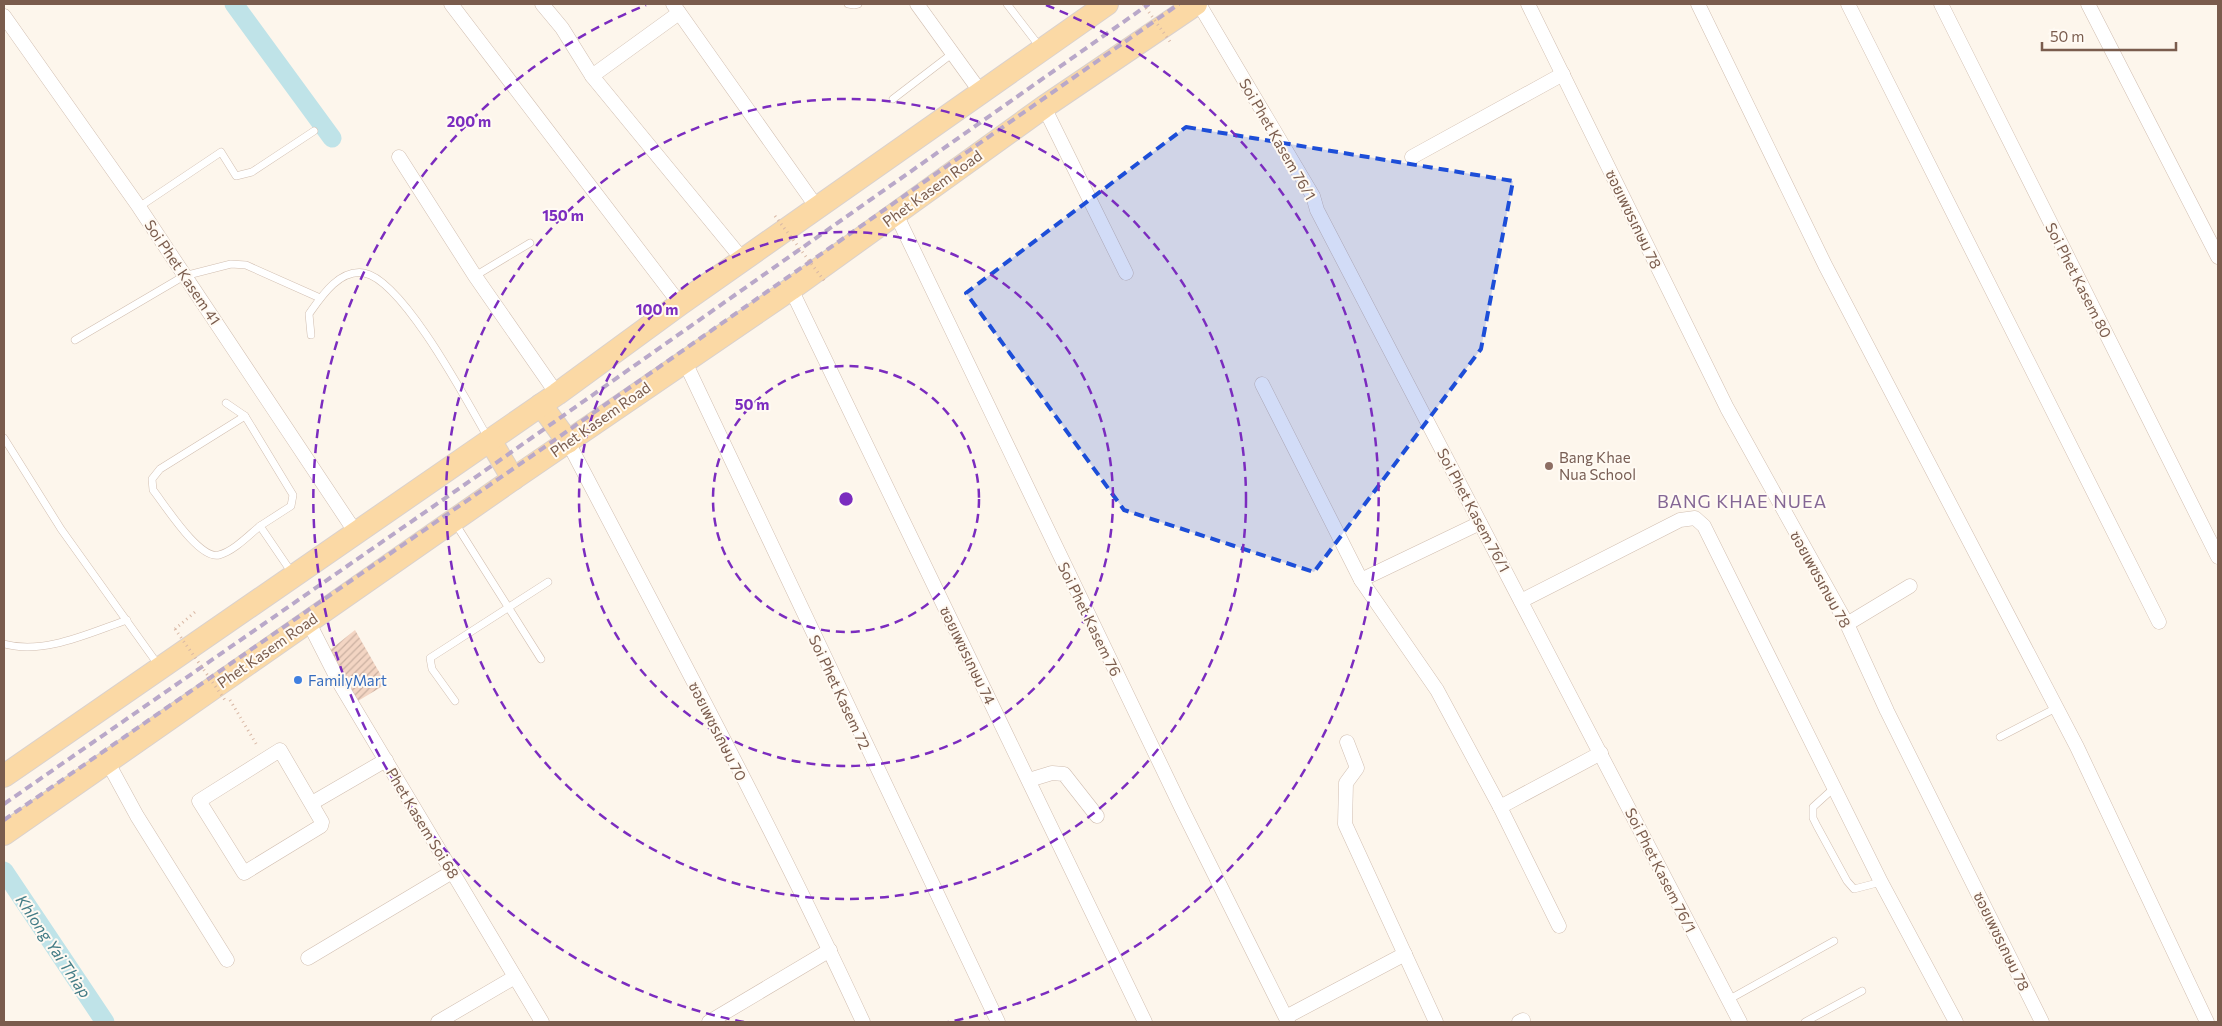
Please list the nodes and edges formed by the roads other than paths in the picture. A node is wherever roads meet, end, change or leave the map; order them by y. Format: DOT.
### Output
graph roads {
  1 [pos="451,4"];
  2 [pos="542,4"];
  3 [pos="848,4"];
  4 [pos="858,4"];
  5 [pos="917,4"];
  6 [pos="1007,4"];
  7 [pos="1107,4"];
  8 [pos="1197,4"];
  9 [pos="1528,4"];
  10 [pos="1698,4"];
  11 [pos="1848,4"];
  12 [pos="1941,4"];
  13 [pos="2088,4"];
  14 [pos="676,8"];
  15 [pos="4,16"];
  16 [pos="1042,51"];
  17 [pos="953,53"];
  18 [pos="1563,74"];
  19 [pos="592,76"];
  20 [pos="982,94"];
  21 [pos="892,99"];
  22 [pos="1044,107"];
  23 [pos="314,131"];
  24 [pos="398,157"];
  25 [pos="1412,157"];
  26 [pos="139,207"];
  27 [pos="818,209"];
  28 [pos="896,214"];
  29 [pos="530,243"];
  30 [pos="2218,256"];
  31 [pos="742,260"];
  32 [pos="1126,273"];
  33 [pos="184,276"];
  34 [pos="475,276"];
  35 [pos="791,288"];
  36 [pos="320,298"];
  37 [pos="680,304"];
  38 [pos="311,335"];
  39 [pos="75,340"];
  40 [pos="684,360"];
  41 [pos="1262,384"];
  42 [pos="549,400"];
  43 [pos="226,403"];
  44 [pos="245,416"];
  45 [pos="4,438"];
  46 [pos="490,440"];
  47 [pos="568,442"];
  48 [pos="513,479"];
  49 [pos="454,521"];
  50 [pos="1480,523"];
  51 [pos="260,526"];
  52 [pos="356,533"];
  53 [pos="2218,556"];
  54 [pos="294,576"];
  55 [pos="1361,580"];
  56 [pos="548,582"];
  57 [pos="1910,586"];
  58 [pos="1521,601"];
  59 [pos="508,607"];
  60 [pos="126,620"];
  61 [pos="308,622"];
  62 [pos="2159,622"];
  63 [pos="1846,624"];
  64 [pos="4,644"];
  65 [pos="541,659"];
  66 [pos="160,668"];
  67 [pos="455,701"];
  68 [pos="2056,708"];
  69 [pos="2000,737"];
  70 [pos="1347,742"];
  71 [pos="1601,753"];
  72 [pos="386,760"];
  73 [pos="107,762"];
  74 [pos="4,776"];
  75 [pos="1028,780"];
  76 [pos="1834,788"];
  77 [pos="312,803"];
  78 [pos="1500,807"];
  79 [pos="1097,816"];
  80 [pos="4,834"];
  81 [pos="452,872"];
  82 [pos="1881,882"];
  83 [pos="1559,926"];
  84 [pos="1834,942"];
  85 [pos="830,950"];
  86 [pos="1405,954"];
  87 [pos="308,958"];
  88 [pos="226,960"];
  89 [pos="515,977"];
  90 [pos="1862,991"];
  91 [pos="1728,1000"];
  92 [pos="1287,1019"];
  93 [pos="438,1022"];
  94 [pos="542,1022"];
  95 [pos="709,1022"];
  96 [pos="863,1022"];
  97 [pos="998,1022"];
  98 [pos="1145,1022"];
  99 [pos="1436,1022"];
  100 [pos="1740,1022"];
  101 [pos="1805,1022"];
  102 [pos="1956,1022"];
  103 [pos="2042,1022"];
  104 [pos="2208,1022"];
  1 -- 37 [label="street"];
  2 -- 19 [label="street"];
  3 -- 4 [label="lane"];
  5 -- 17 [label="street"];
  6 -- 16 [label="lane"];
  7 -- 16 [label="main road"];
  8 -- 22 [label="main road, Phet Kasem Road"];
  8 -- 50 [label="street, Soi Phet Kasem 76/1"];
  9 -- 18 [label="street, ซอยเพชรเกษม 78"];
  10 -- 68 [label="street"];
  11 -- 62 [label="street"];
  12 -- 53 [label="street, Soi Phet Kasem 80"];
  13 -- 30 [label="street"];
  14 -- 19 [label="street"];
  14 -- 27 [label="street"];
  15 -- 26 [label="street, Soi Phet Kasem 41"];
  16 -- 20 [label="main road"];
  17 -- 20 [label="street"];
  17 -- 21 [label="lane"];
  18 -- 25 [label="street"];
  18 -- 63 [label="street, ซอยเพชรเกษม 78"];
  19 -- 31 [label="street"];
  20 -- 27 [label="main road"];
  22 -- 28 [label="main road, Phet Kasem Road"];
  22 -- 32 [label="street"];
  23 -- 26 [label="lane"];
  24 -- 34 [label="street"];
  26 -- 33 [label="street, Soi Phet Kasem 41"];
  27 -- 31 [label="main road"];
  28 -- 35 [label="main road, Phet Kasem Road"];
  28 -- 92 [label="street, Soi Phet Kasem 76"];
  29 -- 34 [label="lane"];
  31 -- 37 [label="main road"];
  33 -- 36 [label="lane"];
  33 -- 39 [label="lane"];
  33 -- 52 [label="street, Soi Phet Kasem 41"];
  34 -- 42 [label="street"];
  35 -- 40 [label="main road, Phet Kasem Road"];
  35 -- 75 [label="street, ซอยเพชรเกษม 74"];
  36 -- 38 [label="lane"];
  36 -- 46 [label="lane"];
  37 -- 42 [label="main road"];
  40 -- 47 [label="main road, Phet Kasem Road"];
  40 -- 97 [label="street, Soi Phet Kasem 72"];
  41 -- 55 [label="street"];
  42 -- 46 [label="main road"];
  42 -- 47 [label="main road"];
  43 -- 44 [label="lane"];
  44 -- 51 [label="lane"];
  44 -- 51 [label="lane"];
  45 -- 60 [label="lane"];
  46 -- 48 [label="main road"];
  46 -- 52 [label="main road"];
  47 -- 48 [label="main road, Phet Kasem Road"];
  47 -- 85 [label="street, ซอยเพชรเกษม 70"];
  48 -- 49 [label="main road, Phet Kasem Road"];
  49 -- 59 [label="lane"];
  49 -- 61 [label="main road, Phet Kasem Road"];
  50 -- 55 [label="street"];
  50 -- 58 [label="street, Soi Phet Kasem 76/1"];
  51 -- 54 [label="lane"];
  52 -- 54 [label="main road"];
  54 -- 66 [label="main road"];
  55 -- 78 [label="street"];
  56 -- 59 [label="lane"];
  57 -- 63 [label="street"];
  58 -- 71 [label="street, Soi Phet Kasem 76/1"];
  58 -- 76 [label="street"];
  59 -- 65 [label="lane"];
  59 -- 67 [label="lane"];
  60 -- 64 [label="lane"];
  60 -- 66 [label="lane"];
  61 -- 72 [label="street, Phet Kasem Soi 68"];
  61 -- 73 [label="main road, Phet Kasem Road"];
  63 -- 103 [label="street, ซอยเพชรเกษม 78"];
  66 -- 74 [label="main road"];
  68 -- 69 [label="lane"];
  68 -- 104 [label="street"];
  70 -- 86 [label="street"];
  71 -- 78 [label="street"];
  71 -- 91 [label="street, Soi Phet Kasem 76/1"];
  72 -- 77 [label="street"];
  72 -- 81 [label="street, Phet Kasem Soi 68"];
  73 -- 80 [label="main road, Phet Kasem Road"];
  73 -- 88 [label="street"];
  75 -- 79 [label="street"];
  75 -- 98 [label="street, ซอยเพชรเกษม 74"];
  76 -- 82 [label="street"];
  76 -- 82 [label="lane"];
  77 -- 77 [label="street"];
  78 -- 83 [label="street"];
  81 -- 87 [label="street"];
  81 -- 89 [label="street, Phet Kasem Soi 68"];
  82 -- 102 [label="street"];
  84 -- 91 [label="lane"];
  85 -- 95 [label="street"];
  85 -- 96 [label="street, ซอยเพชรเกษม 70"];
  86 -- 92 [label="street"];
  86 -- 99 [label="street"];
  89 -- 93 [label="street"];
  89 -- 94 [label="street, Phet Kasem Soi 68"];
  90 -- 101 [label="lane"];
  91 -- 100 [label="street, Soi Phet Kasem 76/1"];
}
